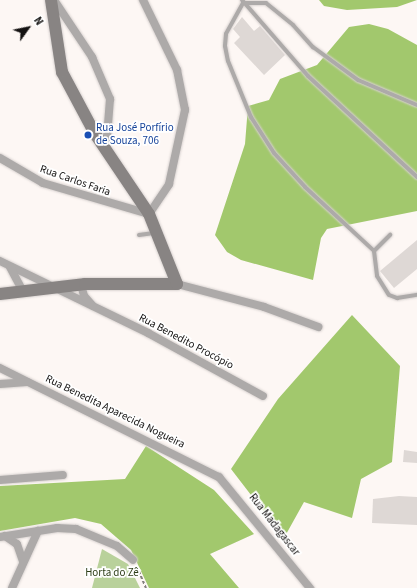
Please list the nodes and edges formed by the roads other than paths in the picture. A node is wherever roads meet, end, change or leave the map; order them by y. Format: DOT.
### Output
graph roads {
  1 [pos="52,0"];
  2 [pos="143,0"];
  3 [pos="242,1"];
  4 [pos="417,105"];
  5 [pos="106,150"];
  6 [pos="0,158"];
  7 [pos="417,177"];
  8 [pos="149,214"];
  9 [pos="156,232"];
  10 [pos="139,235"];
  11 [pos="390,235"];
  12 [pos="374,251"];
  13 [pos="0,261"];
  14 [pos="8,265"];
  15 [pos="81,284"];
  16 [pos="176,284"];
  17 [pos="55,289"];
  18 [pos="23,292"];
  19 [pos="0,294"];
  20 [pos="417,295"];
  21 [pos="96,310"];
  22 [pos="318,327"];
  23 [pos="0,368"];
  24 [pos="28,382"];
  25 [pos="0,384"];
  26 [pos="263,396"];
  27 [pos="63,475"];
  28 [pos="219,477"];
  29 [pos="0,480"];
  30 [pos="38,531"];
  31 [pos="3,536"];
  32 [pos="133,560"];
  33 [pos="23,563"];
  34 [pos="12,588"];
  35 [pos="310,588"];
  1 -- 5 [label="main road"];
  1 -- 5 [label="street"];
  2 -- 8 [label="street"];
  3 -- 4 [label="lane"];
  3 -- 7 [label="lane"];
  3 -- 12 [label="lane"];
  5 -- 8 [label="main road"];
  6 -- 8 [label="street, Rua Carlos Faria"];
  8 -- 9 [label="main road"];
  9 -- 10 [label="lane"];
  9 -- 16 [label="main road"];
  11 -- 12 [label="lane"];
  12 -- 20 [label="lane"];
  13 -- 14 [label="street, Rua Benedito Procópio"];
  14 -- 17 [label="street, Rua Benedito Procópio"];
  14 -- 18 [label="street"];
  15 -- 16 [label="main road"];
  15 -- 17 [label="main road"];
  15 -- 21 [label="street, Rua Benedito Procópio"];
  16 -- 22 [label="street"];
  17 -- 18 [label="main road"];
  17 -- 21 [label="street, Rua Benedito Procópio"];
  18 -- 19 [label="main road"];
  21 -- 26 [label="street, Rua Benedito Procópio"];
  23 -- 24 [label="street, Rua Benedita Aparecida Nogueira"];
  24 -- 25 [label="street"];
  24 -- 28 [label="street, Rua Benedita Aparecida Nogueira"];
  27 -- 29 [label="street"];
  28 -- 35 [label="street, Rua Madagascar"];
  30 -- 31 [label="street"];
  30 -- 32 [label="street"];
  30 -- 33 [label="street"];
  31 -- 33 [label="street"];
  33 -- 34 [label="street"];
}
